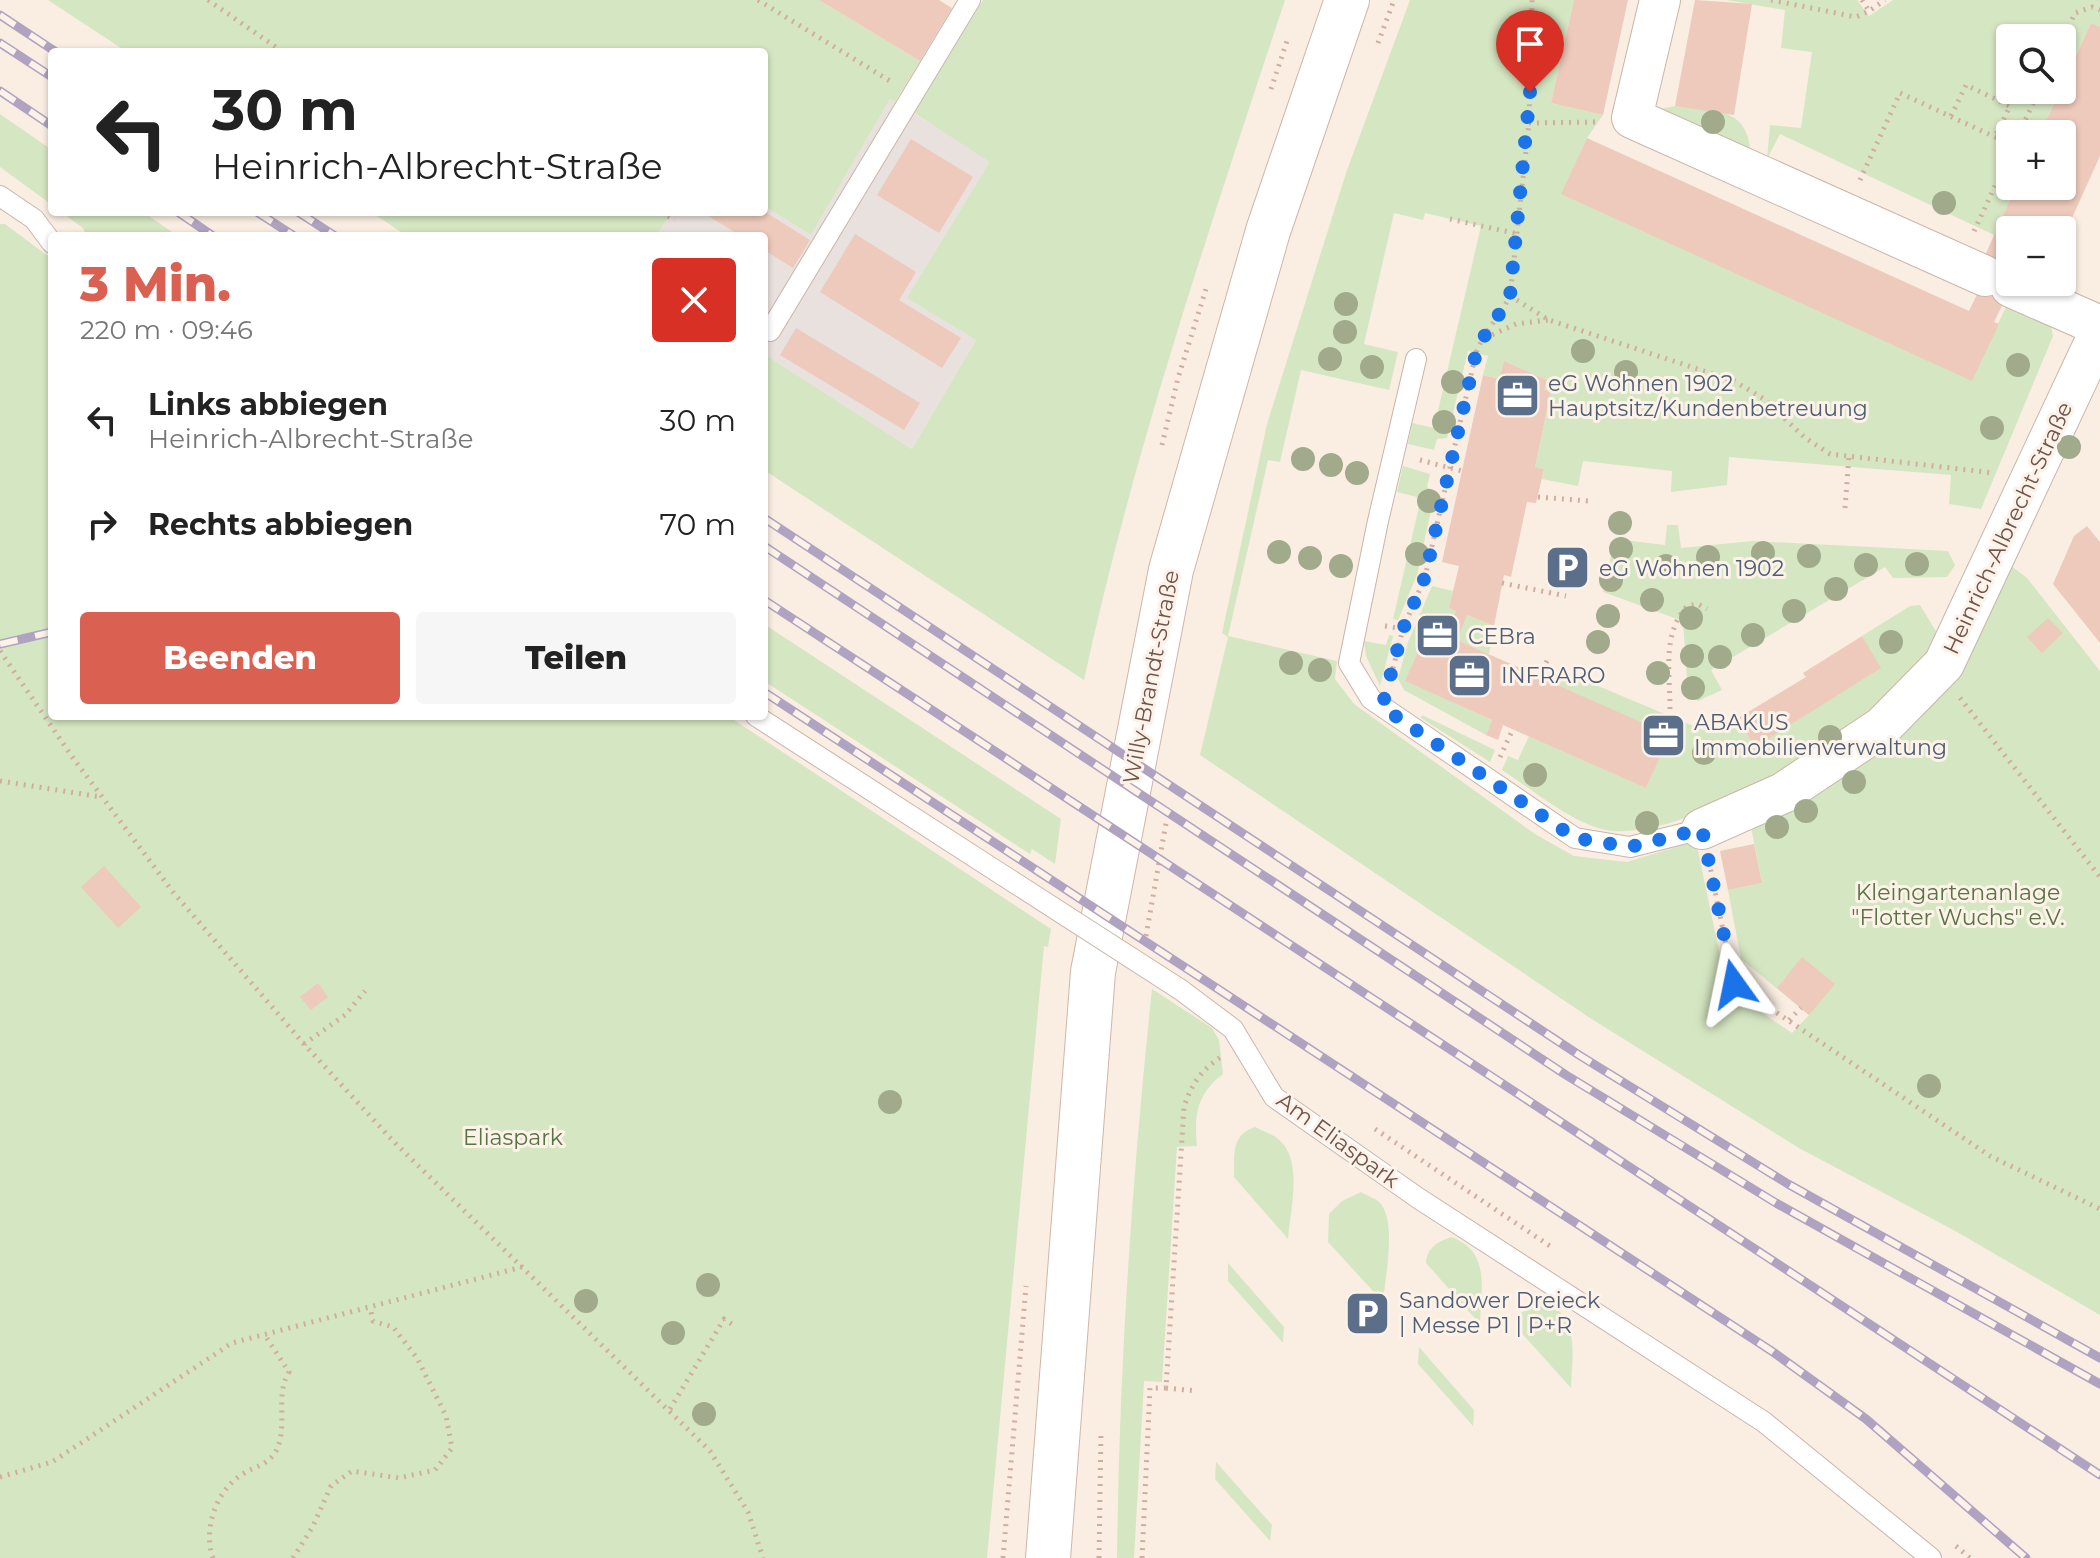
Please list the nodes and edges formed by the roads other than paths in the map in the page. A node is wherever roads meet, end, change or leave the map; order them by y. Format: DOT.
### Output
graph roads {
  1 [pos="970,0"];
  2 [pos="1347,0"];
  3 [pos="1660,0"];
  4 [pos="0,196"];
  5 [pos="48,238"];
  6 [pos="2100,328"];
  7 [pos="770,331"];
  8 [pos="1416,359"];
  9 [pos="762,720"];
  10 [pos="1702,829"];
  11 [pos="1062,1375"];
  12 [pos="1048,1558"];
  13 [pos="1063,1558"];
  14 [pos="1931,1558"];
  1 -- 7 [label="lane"];
  2 -- 11 [label="main road, Willy-Brandt-Straße"];
  3 -- 6 [label="street, Heinrich-Albrecht-Straße"];
  4 -- 5 [label="lane"];
  6 -- 10 [label="street, Heinrich-Albrecht-Straße"];
  8 -- 10 [label="lane, Heinrich-Albrecht-Straße"];
  9 -- 14 [label="lane, Am Eliaspark, bridge"];
  11 -- 12 [label="main road, Willy-Brandt-Straße"];
  11 -- 13 [label="main road, Willy-Brandt-Straße"];
}
